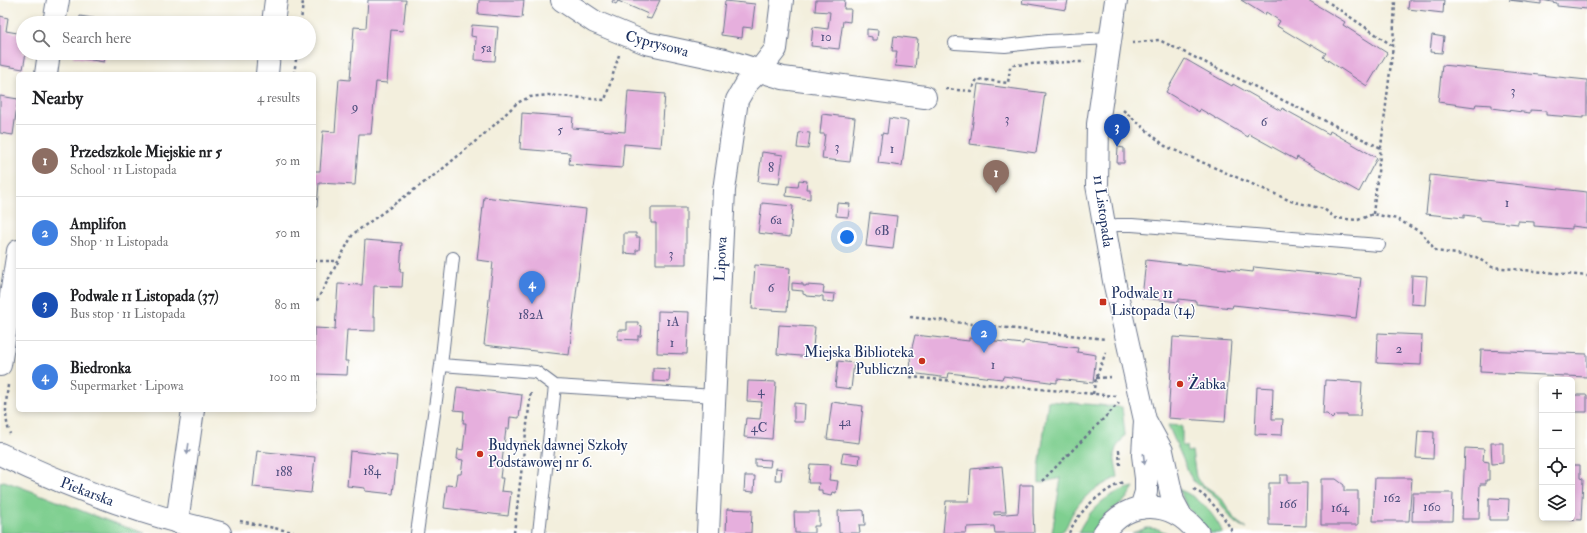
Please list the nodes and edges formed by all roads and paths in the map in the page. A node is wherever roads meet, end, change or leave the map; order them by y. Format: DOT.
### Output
graph roads {
  1 [pos="58,0"];
  2 [pos="276,0"];
  3 [pos="303,0"];
  4 [pos="562,0"];
  5 [pos="782,0"];
  6 [pos="1116,0"];
  7 [pos="1325,0"];
  8 [pos="1395,0"];
  9 [pos="55,16"];
  10 [pos="274,16"];
  11 [pos="302,16"];
  12 [pos="625,36"];
  13 [pos="1118,41"];
  14 [pos="955,43"];
  15 [pos="1393,46"];
  16 [pos="49,60"];
  17 [pos="268,60"];
  18 [pos="296,60"];
  19 [pos="1078,62"];
  20 [pos="759,71"];
  21 [pos="46,72"];
  22 [pos="267,72"];
  23 [pos="294,72"];
  24 [pos="945,89"];
  25 [pos="925,97"];
  26 [pos="1122,109"];
  27 [pos="1381,148"];
  28 [pos="1373,214"];
  29 [pos="1103,228"];
  30 [pos="1379,245"];
  31 [pos="453,258"];
  32 [pos="316,261"];
  33 [pos="338,261"];
  34 [pos="16,264"];
  35 [pos="1587,276"];
  36 [pos="316,302"];
  37 [pos="910,317"];
  38 [pos="1112,340"];
  39 [pos="1109,346"];
  40 [pos="0,365"];
  41 [pos="441,365"];
  42 [pos="533,372"];
  43 [pos="910,376"];
  44 [pos="1114,377"];
  45 [pos="1096,378"];
  46 [pos="555,386"];
  47 [pos="1093,394"];
  48 [pos="716,396"];
  49 [pos="1119,396"];
  50 [pos="1119,402"];
  51 [pos="193,412"];
  52 [pos="1145,420"];
  53 [pos="0,454"];
  54 [pos="1042,480"];
  55 [pos="1142,508"];
  56 [pos="1181,516"];
  57 [pos="239,521"];
  58 [pos="177,522"];
  59 [pos="220,533"];
  60 [pos="298,533"];
  61 [pos="417,533"];
  62 [pos="514,533"];
  63 [pos="539,533"];
  64 [pos="708,533"];
  65 [pos="1104,533"];
  66 [pos="1198,533"];
  1 -- 9 [label="street"];
  2 -- 10 [label="street"];
  3 -- 11 [label="path"];
  4 -- 12 [label="street, Cyprysowa"];
  5 -- 20 [label="street, Lipowa"];
  6 -- 13 [label="street, 11 Listopada"];
  7 -- 15 [label="path"];
  8 -- 15 [label="path"];
  12 -- 20 [label="street, Cyprysowa"];
  12 -- 33 [label="path"];
  13 -- 14 [label="lane"];
  13 -- 27 [label="path"];
  13 -- 29 [label="street, 11 Listopada"];
  15 -- 27 [label="path"];
  16 -- 21 [label="street"];
  17 -- 22 [label="street"];
  18 -- 23 [label="path"];
  19 -- 24 [label="path"];
  20 -- 25 [label="street, Cyprysowa"];
  20 -- 48 [label="street, Lipowa"];
  26 -- 28 [label="path"];
  27 -- 28 [label="path"];
  28 -- 35 [label="path"];
  29 -- 30 [label="lane"];
  29 -- 52 [label="street, 11 Listopada"];
  31 -- 41 [label="lane"];
  32 -- 33 [label="path"];
  33 -- 36 [label="path"];
  34 -- 40 [label="street"];
  37 -- 38 [label="path"];
  39 -- 45 [label="path"];
  41 -- 42 [label="lane"];
  41 -- 61 [label="lane"];
  42 -- 46 [label="lane"];
  42 -- 62 [label="path"];
  43 -- 47 [label="path"];
  44 -- 45 [label="path"];
  45 -- 47 [label="path"];
  46 -- 48 [label="lane"];
  46 -- 63 [label="lane"];
  47 -- 49 [label="path"];
  48 -- 64 [label="street, Lipowa"];
  50 -- 54 [label="path"];
  51 -- 58 [label="street, one-way"];
  52 -- 55 [label="street, 11 Listopada, one-way"];
  52 -- 56 [label="street, 11 Listopada"];
  53 -- 58 [label="street, Piekarska"];
  55 -- 56 [label="street"];
  55 -- 65 [label="street"];
  56 -- 66 [label="street"];
  57 -- 60 [label="path"];
  58 -- 59 [label="street, Piekarska"];
}
